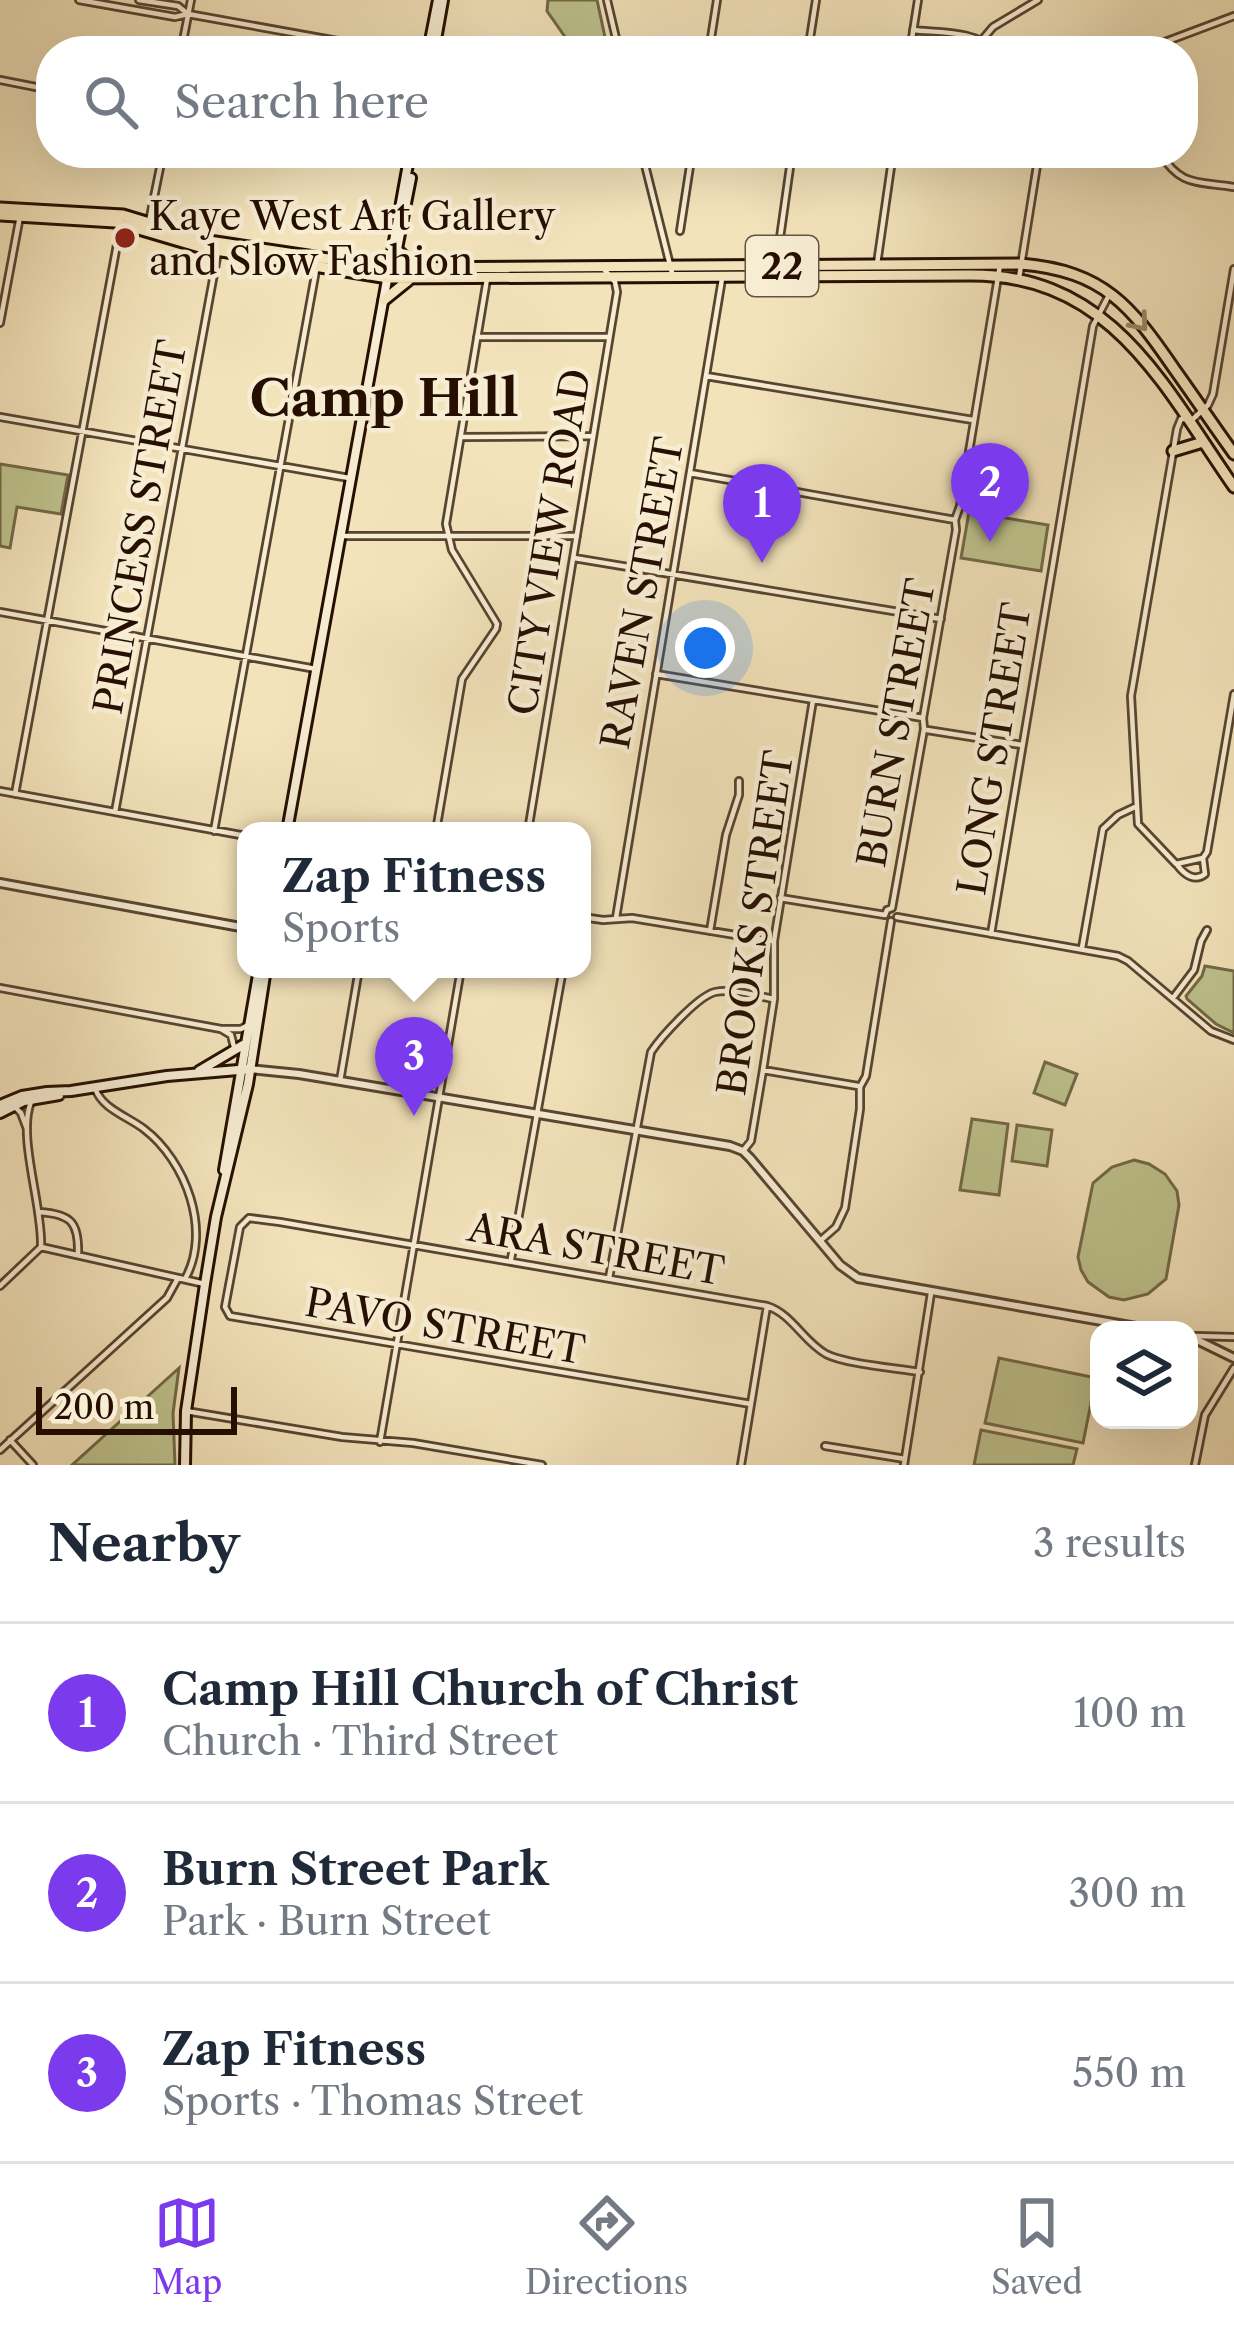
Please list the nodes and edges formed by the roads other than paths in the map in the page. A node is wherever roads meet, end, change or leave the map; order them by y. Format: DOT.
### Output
graph roads {
  1 [pos="79,0"];
  2 [pos="139,0"];
  3 [pos="191,0"];
  4 [pos="440,0"];
  5 [pos="607,0"];
  6 [pos="717,0"];
  7 [pos="817,0"];
  8 [pos="918,0"];
  9 [pos="1038,0"];
  10 [pos="188,14"];
  11 [pos="1234,16"];
  12 [pos="913,30"];
  13 [pos="184,36"];
  14 [pos="310,36"];
  15 [pos="434,36"];
  16 [pos="615,36"];
  17 [pos="711,36"];
  18 [pos="811,36"];
  19 [pos="912,36"];
  20 [pos="954,36"];
  21 [pos="985,36"];
  22 [pos="1181,36"];
  23 [pos="0,80"];
  24 [pos="36,86"];
  25 [pos="160,168"];
  26 [pos="407,168"];
  27 [pos="408,168"];
  28 [pos="646,168"];
  29 [pos="690,168"];
  30 [pos="790,168"];
  31 [pos="891,168"];
  32 [pos="1037,168"];
  33 [pos="1169,168"];
  34 [pos="1234,187"];
  35 [pos="0,212"];
  36 [pos="20,216"];
  37 [pos="149,222"];
  38 [pos="121,223"];
  39 [pos="680,230"];
  40 [pos="397,250"];
  41 [pos="218,251"];
  42 [pos="1021,264"];
  43 [pos="317,266"];
  44 [pos="776,266"];
  45 [pos="602,267"];
  46 [pos="1234,269"];
  47 [pos="878,270"];
  48 [pos="999,270"];
  49 [pos="390,271"];
  50 [pos="671,272"];
  51 [pos="413,274"];
  52 [pos="723,277"];
  53 [pos="612,278"];
  54 [pos="1019,278"];
  55 [pos="487,279"];
  56 [pos="1110,293"];
  57 [pos="384,300"];
  58 [pos="1096,315"];
  59 [pos="0,323"];
  60 [pos="477,337"];
  61 [pos="610,337"];
  62 [pos="706,376"];
  63 [pos="1203,410"];
  64 [pos="0,417"];
  65 [pos="1187,419"];
  66 [pos="975,420"];
  67 [pos="83,432"];
  68 [pos="594,436"];
  69 [pos="460,437"];
  70 [pos="1203,442"];
  71 [pos="182,449"];
  72 [pos="1173,451"];
  73 [pos="1234,454"];
  74 [pos="281,466"];
  75 [pos="690,473"];
  76 [pos="350,479"];
  77 [pos="1234,487"];
  78 [pos="955,520"];
  79 [pos="339,536"];
  80 [pos="449,536"];
  81 [pos="577,536"];
  82 [pos="574,558"];
  83 [pos="673,574"];
  84 [pos="0,612"];
  85 [pos="941,619"];
  86 [pos="47,620"];
  87 [pos="147,638"];
  88 [pos="246,656"];
  89 [pos="316,669"];
  90 [pos="655,674"];
  91 [pos="1234,694"];
  92 [pos="814,700"];
  93 [pos="923,718"];
  94 [pos="924,729"];
  95 [pos="1022,745"];
  96 [pos="739,781"];
  97 [pos="0,791"];
  98 [pos="15,794"];
  99 [pos="1135,807"];
  100 [pos="115,812"];
  101 [pos="289,822"];
  102 [pos="438,822"];
  103 [pos="530,822"];
  104 [pos="214,831"];
  105 [pos="237,835"];
  106 [pos="1203,858"];
  107 [pos="1176,864"];
  108 [pos="0,884"];
  109 [pos="781,898"];
  110 [pos="591,918"];
  111 [pos="616,918"];
  112 [pos="891,918"];
  113 [pos="237,926"];
  114 [pos="1207,930"];
  115 [pos="710,931"];
  116 [pos="991,934"];
  117 [pos="774,941"];
  118 [pos="1082,948"];
  119 [pos="261,978"];
  120 [pos="261,978"];
  121 [pos="357,978"];
  122 [pos="459,978"];
  123 [pos="561,978"];
  124 [pos="0,988"];
  125 [pos="1173,998"];
  126 [pos="774,999"];
  127 [pos="248,1025"];
  128 [pos="221,1029"];
  129 [pos="1234,1040"];
  130 [pos="244,1044"];
  131 [pos="233,1051"];
  132 [pos="245,1070"];
  133 [pos="763,1070"];
  134 [pos="196,1072"];
  135 [pos="340,1081"];
  136 [pos="860,1087"];
  137 [pos="95,1088"];
  138 [pos="71,1091"];
  139 [pos="438,1097"];
  140 [pos="34,1099"];
  141 [pos="6,1104"];
  142 [pos="538,1114"];
  143 [pos="637,1130"];
  144 [pos="28,1135"];
  145 [pos="742,1151"];
  146 [pos="39,1212"];
  147 [pos="244,1220"];
  148 [pos="820,1241"];
  149 [pos="412,1245"];
  150 [pos="41,1247"];
  151 [pos="78,1255"];
  152 [pos="511,1262"];
  153 [pos="609,1278"];
  154 [pos="181,1279"];
  155 [pos="205,1284"];
  156 [pos="0,1286"];
  157 [pos="932,1292"];
  158 [pos="767,1306"];
  159 [pos="1101,1321"];
  160 [pos="1198,1336"];
  161 [pos="1234,1337"];
  162 [pos="1198,1340"];
  163 [pos="396,1345"];
  164 [pos="1234,1358"];
  165 [pos="1234,1368"];
  166 [pos="920,1372"];
  167 [pos="751,1404"];
  168 [pos="186,1411"];
  169 [pos="10,1440"];
  170 [pos="380,1442"];
  171 [pos="825,1446"];
  172 [pos="0,1450"];
  173 [pos="905,1462"];
  174 [pos="33,1465"];
  175 [pos="185,1465"];
  176 [pos="542,1465"];
  177 [pos="741,1465"];
  178 [pos="1196,1465"];
  1 -- 10 [label="street"];
  2 -- 10 [label="street"];
  3 -- 10 [label="street"];
  4 -- 15 [label="main road"];
  5 -- 16 [label="street"];
  6 -- 17 [label="street"];
  7 -- 18 [label="street"];
  8 -- 12 [label="street"];
  9 -- 21 [label="street"];
  10 -- 13 [label="street"];
  10 -- 14 [label="street"];
  11 -- 22 [label="street"];
  12 -- 19 [label="street"];
  12 -- 20 [label="street"];
  23 -- 24 [label="street"];
  25 -- 37 [label="street"];
  26 -- 49 [label="main road"];
  27 -- 40 [label="main road"];
  28 -- 50 [label="street"];
  29 -- 39 [label="street"];
  30 -- 44 [label="street"];
  31 -- 47 [label="street"];
  32 -- 42 [label="street"];
  33 -- 34 [label="street"];
  35 -- 36 [label="highway, 22"];
  35 -- 37 [label="highway, 22"];
  36 -- 38 [label="highway, 22"];
  36 -- 59 [label="street"];
  37 -- 49 [label="highway, 22"];
  38 -- 41 [label="highway, 22"];
  38 -- 67 [label="street"];
  40 -- 49 [label="main road"];
  40 -- 51 [label="highway"];
  41 -- 43 [label="highway, 22"];
  41 -- 71 [label="street, PRINCESS STREET"];
  42 -- 48 [label="highway, 22"];
  42 -- 54 [label="street"];
  42 -- 56 [label="highway, 22"];
  43 -- 49 [label="highway, 22"];
  43 -- 74 [label="street"];
  44 -- 47 [label="highway, 22"];
  44 -- 50 [label="highway, 22"];
  45 -- 50 [label="highway, 22"];
  45 -- 51 [label="highway, 22"];
  45 -- 53 [label="street"];
  46 -- 63 [label="street"];
  47 -- 48 [label="highway, 22"];
  47 -- 52 [label="highway, 22"];
  48 -- 54 [label="highway, 22"];
  48 -- 66 [label="street, BURN STREET"];
  49 -- 51 [label="highway, 22"];
  49 -- 57 [label="main road"];
  50 -- 52 [label="highway, 22"];
  50 -- 53 [label="highway, 22"];
  51 -- 55 [label="highway, 22"];
  51 -- 57 [label="highway"];
  52 -- 62 [label="street, RAVEN STREET"];
  53 -- 55 [label="highway, 22"];
  53 -- 61 [label="street, CITY VIEW ROAD"];
  54 -- 58 [label="highway, 22"];
  55 -- 60 [label="street"];
  56 -- 58 [label="street, LONG STREET"];
  56 -- 63 [label="highway, 22, one-way"];
  57 -- 76 [label="main road"];
  58 -- 65 [label="highway, 22"];
  58 -- 95 [label="street, LONG STREET"];
  60 -- 61 [label="street"];
  60 -- 69 [label="street"];
  61 -- 68 [label="street, CITY VIEW ROAD"];
  62 -- 66 [label="street"];
  62 -- 75 [label="street, RAVEN STREET"];
  63 -- 65 [label="street"];
  63 -- 73 [label="highway, 22"];
  64 -- 67 [label="street"];
  65 -- 70 [label="highway, 22"];
  65 -- 72 [label="street"];
  66 -- 78 [label="street, BURN STREET"];
  67 -- 71 [label="street"];
  67 -- 86 [label="street"];
  68 -- 69 [label="street"];
  68 -- 81 [label="street, CITY VIEW ROAD"];
  69 -- 80 [label="street"];
  70 -- 72 [label="highway"];
  70 -- 77 [label="highway, 22"];
  71 -- 74 [label="street"];
  71 -- 87 [label="street, PRINCESS STREET"];
  72 -- 99 [label="street"];
  74 -- 76 [label="street"];
  74 -- 88 [label="street"];
  75 -- 78 [label="street"];
  75 -- 83 [label="street, RAVEN STREET"];
  76 -- 79 [label="main road"];
  78 -- 85 [label="street, BURN STREET"];
  79 -- 80 [label="street"];
  79 -- 89 [label="main road"];
  80 -- 81 [label="street"];
  80 -- 102 [label="street"];
  81 -- 82 [label="street, CITY VIEW ROAD"];
  82 -- 83 [label="street"];
  82 -- 103 [label="street, CITY VIEW ROAD"];
  83 -- 85 [label="street"];
  83 -- 90 [label="street, RAVEN STREET"];
  84 -- 86 [label="street"];
  85 -- 93 [label="street, BURN STREET"];
  86 -- 87 [label="street"];
  86 -- 98 [label="street"];
  87 -- 88 [label="street"];
  87 -- 100 [label="street, PRINCESS STREET"];
  88 -- 89 [label="street"];
  88 -- 104 [label="street"];
  89 -- 101 [label="main road"];
  90 -- 92 [label="street"];
  90 -- 111 [label="street, RAVEN STREET"];
  91 -- 106 [label="street"];
  92 -- 93 [label="street"];
  92 -- 109 [label="street, BROOKS STREET"];
  93 -- 94 [label="street, BURN STREET"];
  94 -- 95 [label="street"];
  94 -- 112 [label="street, BURN STREET"];
  95 -- 116 [label="street, LONG STREET"];
  96 -- 115 [label="street"];
  97 -- 98 [label="street"];
  98 -- 100 [label="street"];
  99 -- 107 [label="street"];
  99 -- 118 [label="street"];
  100 -- 104 [label="street"];
  104 -- 105 [label="street"];
  106 -- 107 [label="street"];
  106 -- 107 [label="street"];
  108 -- 113 [label="street"];
  109 -- 112 [label="street"];
  109 -- 117 [label="street, BROOKS STREET"];
  110 -- 111 [label="street"];
  111 -- 115 [label="street"];
  112 -- 116 [label="street"];
  112 -- 136 [label="street, BURN STREET"];
  114 -- 125 [label="street"];
  115 -- 117 [label="street"];
  116 -- 118 [label="street"];
  117 -- 126 [label="street, BROOKS STREET"];
  118 -- 125 [label="street"];
  119 -- 127 [label="main road"];
  120 -- 132 [label="main road"];
  121 -- 135 [label="street"];
  122 -- 139 [label="street"];
  123 -- 142 [label="street"];
  124 -- 128 [label="street"];
  125 -- 129 [label="street"];
  126 -- 133 [label="street, BROOKS STREET"];
  126 -- 143 [label="street"];
  127 -- 128 [label="street"];
  127 -- 130 [label="main road"];
  128 -- 131 [label="street"];
  130 -- 131 [label="main road"];
  130 -- 132 [label="main road"];
  131 -- 134 [label="main road"];
  132 -- 134 [label="main road"];
  132 -- 135 [label="street"];
  132 -- 155 [label="main road"];
  133 -- 136 [label="street"];
  133 -- 145 [label="street, BROOKS STREET"];
  134 -- 137 [label="main road"];
  135 -- 139 [label="street"];
  136 -- 148 [label="street, BURN STREET"];
  137 -- 138 [label="main road"];
  137 -- 154 [label="street"];
  138 -- 140 [label="main road"];
  138 -- 141 [label="main road"];
  139 -- 142 [label="street"];
  139 -- 149 [label="street"];
  140 -- 141 [label="main road"];
  140 -- 144 [label="street"];
  141 -- 144 [label="street"];
  142 -- 143 [label="street"];
  142 -- 152 [label="street"];
  143 -- 145 [label="street"];
  143 -- 153 [label="street"];
  144 -- 146 [label="street"];
  145 -- 148 [label="street"];
  146 -- 150 [label="street"];
  146 -- 151 [label="street"];
  147 -- 149 [label="street, ARA STREET"];
  147 -- 163 [label="street, PAVO STREET"];
  148 -- 157 [label="street"];
  149 -- 152 [label="street, ARA STREET"];
  149 -- 163 [label="street"];
  150 -- 151 [label="street"];
  150 -- 156 [label="street"];
  151 -- 154 [label="street"];
  152 -- 153 [label="street, ARA STREET"];
  153 -- 158 [label="street, ARA STREET"];
  154 -- 155 [label="street"];
  154 -- 169 [label="street"];
  155 -- 168 [label="main road"];
  157 -- 159 [label="street"];
  157 -- 166 [label="street"];
  158 -- 166 [label="street, ARA STREET"];
  158 -- 167 [label="street"];
  160 -- 161 [label="street"];
  162 -- 164 [label="street"];
  163 -- 167 [label="street, PAVO STREET"];
  163 -- 170 [label="street"];
  165 -- 178 [label="street"];
  166 -- 173 [label="street"];
  167 -- 177 [label="street"];
  168 -- 170 [label="street"];
  168 -- 175 [label="main road"];
  169 -- 172 [label="street"];
  169 -- 174 [label="street"];
  170 -- 176 [label="street"];
  171 -- 173 [label="street"];
}
